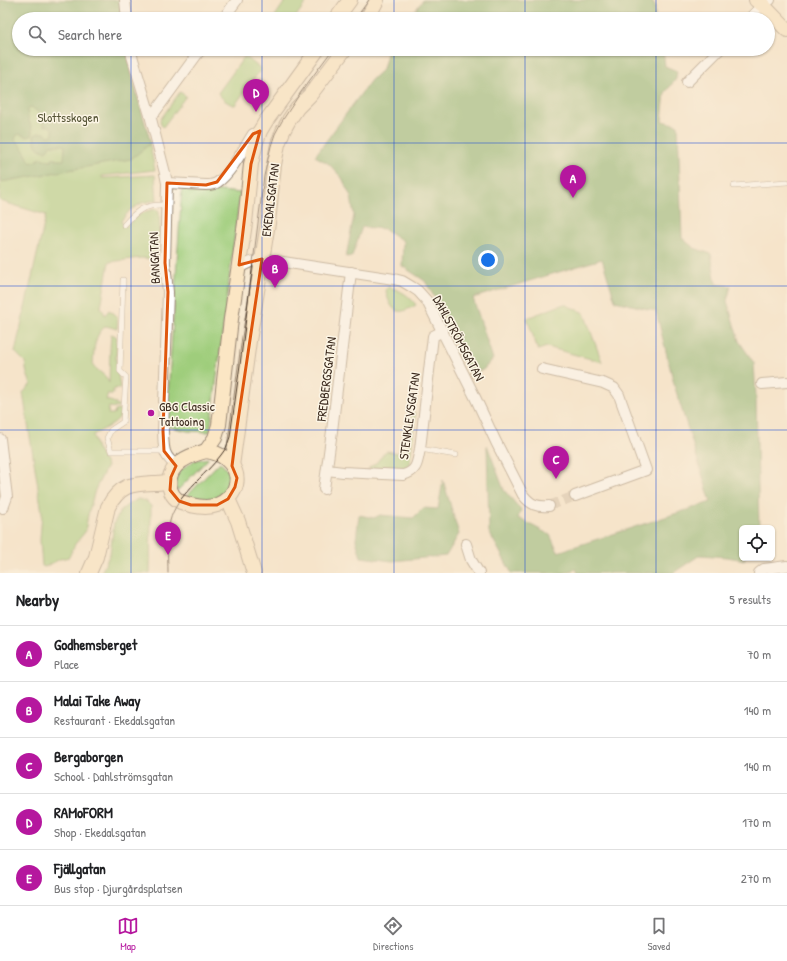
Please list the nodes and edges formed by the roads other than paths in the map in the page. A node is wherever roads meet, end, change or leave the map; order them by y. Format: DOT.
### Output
graph roads {
  1 [pos="125,0"];
  2 [pos="237,0"];
  3 [pos="350,0"];
  4 [pos="376,0"];
  5 [pos="763,2"];
  6 [pos="126,12"];
  7 [pos="228,12"];
  8 [pos="341,12"];
  9 [pos="370,12"];
  10 [pos="755,12"];
  11 [pos="772,12"];
  12 [pos="775,16"];
  13 [pos="787,30"];
  14 [pos="132,56"];
  15 [pos="197,56"];
  16 [pos="313,56"];
  17 [pos="340,56"];
  18 [pos="713,56"];
  19 [pos="687,82"];
  20 [pos="150,115"];
  21 [pos="260,131"];
  22 [pos="787,182"];
  23 [pos="167,183"];
  24 [pos="734,186"];
  25 [pos="166,205"];
  26 [pos="124,225"];
  27 [pos="262,259"];
  28 [pos="239,268"];
  29 [pos="352,272"];
  30 [pos="123,280"];
  31 [pos="443,332"];
  32 [pos="542,369"];
  33 [pos="787,382"];
  34 [pos="762,384"];
  35 [pos="0,439"];
  36 [pos="420,449"];
  37 [pos="164,450"];
  38 [pos="206,451"];
  39 [pos="456,455"];
  40 [pos="177,466"];
  41 [pos="232,466"];
  42 [pos="327,470"];
  43 [pos="169,482"];
  44 [pos="324,489"];
  45 [pos="574,496"];
  46 [pos="228,499"];
  47 [pos="549,506"];
  48 [pos="3,508"];
  49 [pos="466,544"];
  50 [pos="787,566"];
  51 [pos="89,573"];
  52 [pos="254,573"];
  53 [pos="479,573"];
  54 [pos="759,573"];
  1 -- 6 [label="street"];
  2 -- 7 [label="street"];
  3 -- 8 [label="street"];
  4 -- 9 [label="street"];
  5 -- 10 [label="street"];
  5 -- 11 [label="street"];
  12 -- 13 [label="street"];
  14 -- 20 [label="street, BANGATAN"];
  15 -- 20 [label="street"];
  16 -- 21 [label="street, EKEDALSGATAN"];
  17 -- 27 [label="street, EKEDALSGATAN"];
  18 -- 19 [label="street"];
  20 -- 23 [label="street, BANGATAN"];
  21 -- 23 [label="street, EKEDALSGATAN"];
  21 -- 28 [label="street, EKEDALSGATAN"];
  22 -- 24 [label="lane"];
  23 -- 25 [label="street, BANGATAN"];
  25 -- 26 [label="lane"];
  25 -- 37 [label="street, BANGATAN"];
  27 -- 28 [label="street, DAHLSTRÖMSGATAN"];
  27 -- 29 [label="street, DAHLSTRÖMSGATAN"];
  27 -- 41 [label="street, EKEDALSGATAN"];
  28 -- 38 [label="street, EKEDALSGATAN"];
  29 -- 31 [label="street, DAHLSTRÖMSGATAN"];
  29 -- 42 [label="street, FREDBERGSGATAN"];
  30 -- 37 [label="lane"];
  31 -- 36 [label="street, STENKLEVSGATAN"];
  31 -- 47 [label="street, DAHLSTRÖMSGATAN"];
  32 -- 45 [label="street"];
  33 -- 34 [label="street"];
  35 -- 48 [label="street"];
  36 -- 39 [label="lane"];
  36 -- 42 [label="street, STENKLEVSGATAN"];
  37 -- 40 [label="street"];
  38 -- 40 [label="street"];
  38 -- 41 [label="street"];
  40 -- 43 [label="street"];
  41 -- 46 [label="street"];
  42 -- 44 [label="street, FREDBERGSGATAN"];
  43 -- 46 [label="street"];
  43 -- 51 [label="street"];
  46 -- 52 [label="street"];
  49 -- 53 [label="street"];
  50 -- 54 [label="street"];
}
